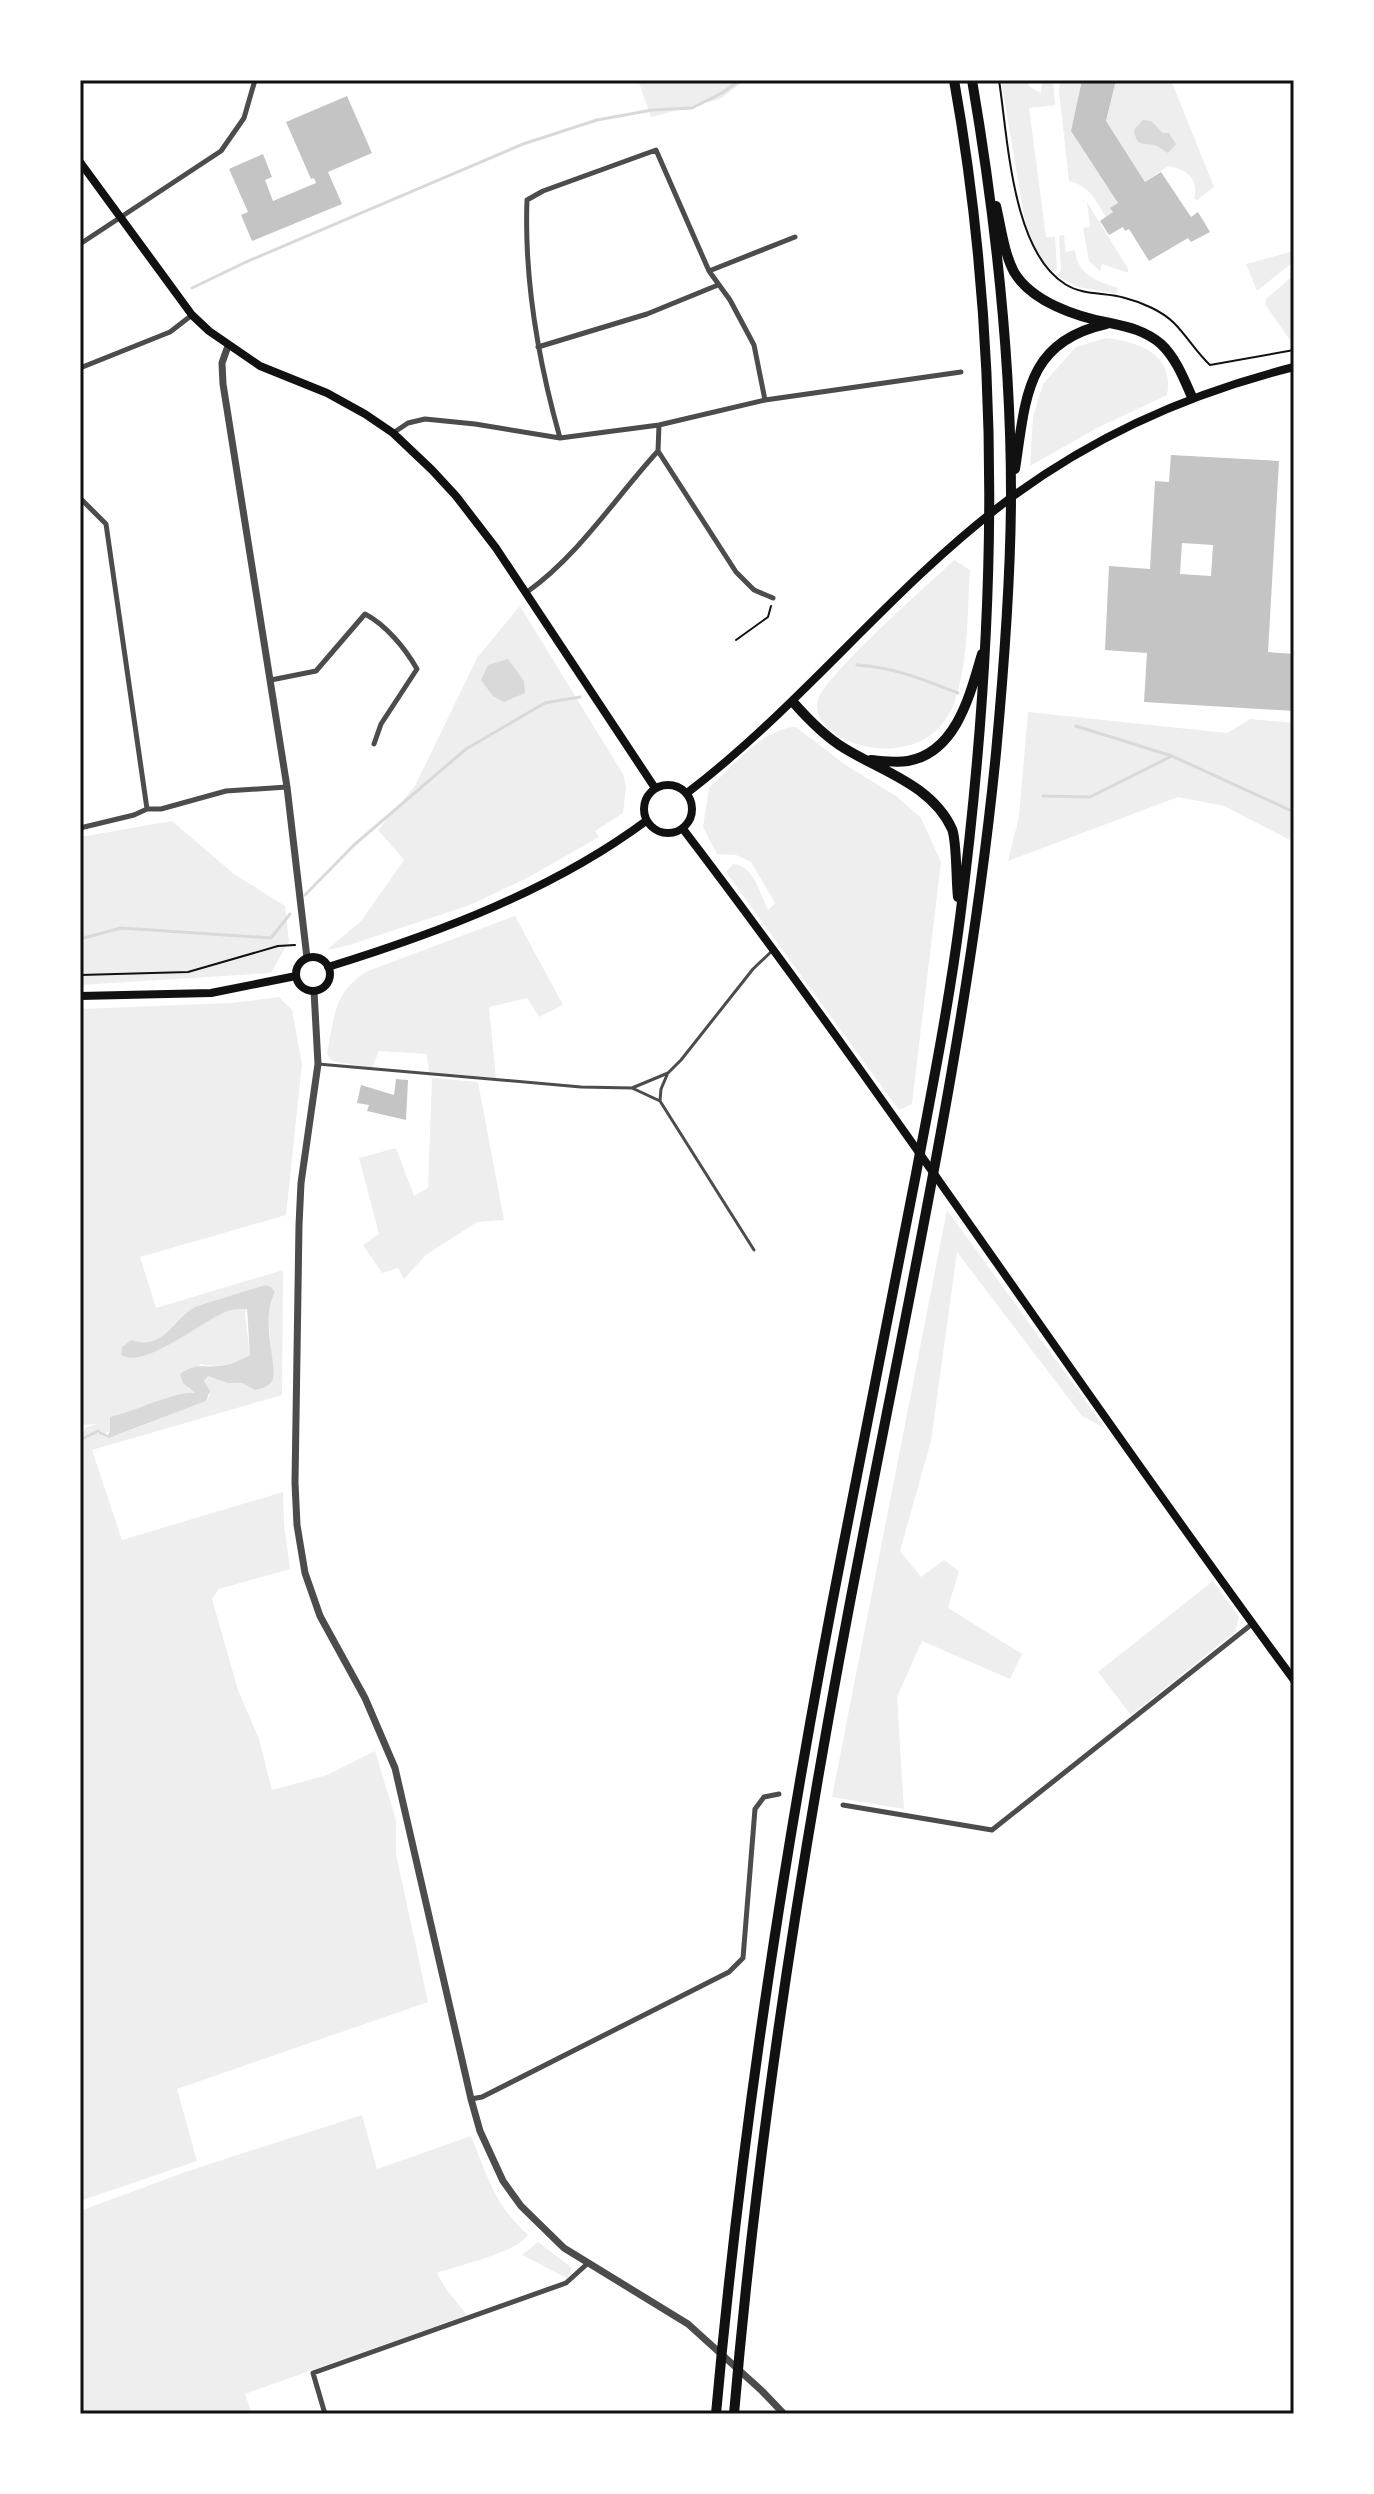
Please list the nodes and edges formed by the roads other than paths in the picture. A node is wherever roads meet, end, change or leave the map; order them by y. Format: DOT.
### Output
graph roads {
  1 [pos="255,80"];
  2 [pos="954,80"];
  3 [pos="972,80"];
  4 [pos="80,162"];
  5 [pos="986,167"];
  6 [pos="121,219"];
  7 [pos="795,237"];
  8 [pos="80,244"];
  9 [pos="709,271"];
  10 [pos="718,285"];
  11 [pos="192,315"];
  12 [pos="1108,323"];
  13 [pos="228,346"];
  14 [pos="538,347"];
  15 [pos="1294,367"];
  16 [pos="80,368"];
  17 [pos="961,372"];
  18 [pos="1192,397"];
  19 [pos="765,400"];
  20 [pos="659,425"];
  21 [pos="393,433"];
  22 [pos="560,438"];
  23 [pos="658,451"];
  24 [pos="1011,492"];
  25 [pos="80,498"];
  26 [pos="527,592"];
  27 [pos="773,598"];
  28 [pos="988,636"];
  29 [pos="271,680"];
  30 [pos="793,702"];
  31 [pos="374,744"];
  32 [pos="866,760"];
  33 [pos="287,787"];
  34 [pos="655,788"];
  35 [pos="687,793"];
  36 [pos="147,809"];
  37 [pos="646,821"];
  38 [pos="80,828"];
  39 [pos="683,829"];
  40 [pos="959,923"];
  41 [pos="774,949"];
  42 [pos="307,958"];
  43 [pos="328,967"];
  44 [pos="296,976"];
  45 [pos="314,991"];
  46 [pos="80,996"];
  47 [pos="318,1064"];
  48 [pos="668,1073"];
  49 [pos="632,1088"];
  50 [pos="660,1101"];
  51 [pos="754,1250"];
  52 [pos="1252,1624"];
  53 [pos="1294,1680"];
  54 [pos="779,1794"];
  55 [pos="843,1805"];
  56 [pos="471,2099"];
  57 [pos="587,2264"];
  58 [pos="325,2414"];
  59 [pos="716,2414"];
  60 [pos="734,2414"];
  61 [pos="784,2414"];
  1 -- 6 [label="street"];
  2 -- 28 [label="highway"];
  3 -- 5 [label="highway"];
  4 -- 6 [label="main road"];
  5 -- 12 [label="highway"];
  5 -- 24 [label="highway"];
  6 -- 8 [label="street"];
  6 -- 11 [label="main road"];
  7 -- 9 [label="street"];
  9 -- 10 [label="street"];
  9 -- 14 [label="street"];
  10 -- 14 [label="street"];
  10 -- 19 [label="street"];
  11 -- 13 [label="main road"];
  11 -- 16 [label="street"];
  12 -- 18 [label="highway"];
  12 -- 24 [label="highway"];
  13 -- 21 [label="main road"];
  13 -- 29 [label="street"];
  14 -- 22 [label="street"];
  15 -- 18 [label="main road"];
  17 -- 19 [label="street"];
  18 -- 30 [label="main road"];
  19 -- 20 [label="street"];
  20 -- 22 [label="street"];
  20 -- 23 [label="street"];
  21 -- 22 [label="street"];
  21 -- 26 [label="main road"];
  23 -- 26 [label="street"];
  23 -- 27 [label="street"];
  24 -- 60 [label="highway"];
  25 -- 36 [label="street"];
  26 -- 34 [label="main road"];
  28 -- 32 [label="highway"];
  28 -- 40 [label="highway"];
  29 -- 31 [label="street"];
  29 -- 33 [label="street"];
  30 -- 32 [label="highway"];
  30 -- 35 [label="main road"];
  32 -- 40 [label="highway"];
  33 -- 36 [label="street"];
  33 -- 42 [label="street"];
  34 -- 35 [label="main road"];
  34 -- 37 [label="main road"];
  35 -- 39 [label="main road"];
  36 -- 38 [label="street"];
  37 -- 39 [label="main road"];
  37 -- 43 [label="main road"];
  39 -- 41 [label="main road"];
  40 -- 59 [label="highway"];
  41 -- 48 [label="lane"];
  41 -- 52 [label="main road"];
  42 -- 43 [label="main road"];
  42 -- 44 [label="main road"];
  43 -- 45 [label="main road"];
  44 -- 45 [label="main road"];
  44 -- 46 [label="main road"];
  45 -- 47 [label="street"];
  47 -- 49 [label="lane"];
  47 -- 56 [label="street"];
  48 -- 49 [label="lane"];
  48 -- 50 [label="lane"];
  49 -- 50 [label="lane"];
  50 -- 51 [label="lane"];
  52 -- 53 [label="main road"];
  52 -- 55 [label="street"];
  54 -- 56 [label="street"];
  56 -- 57 [label="street"];
  57 -- 58 [label="street"];
  57 -- 61 [label="street"];
}
